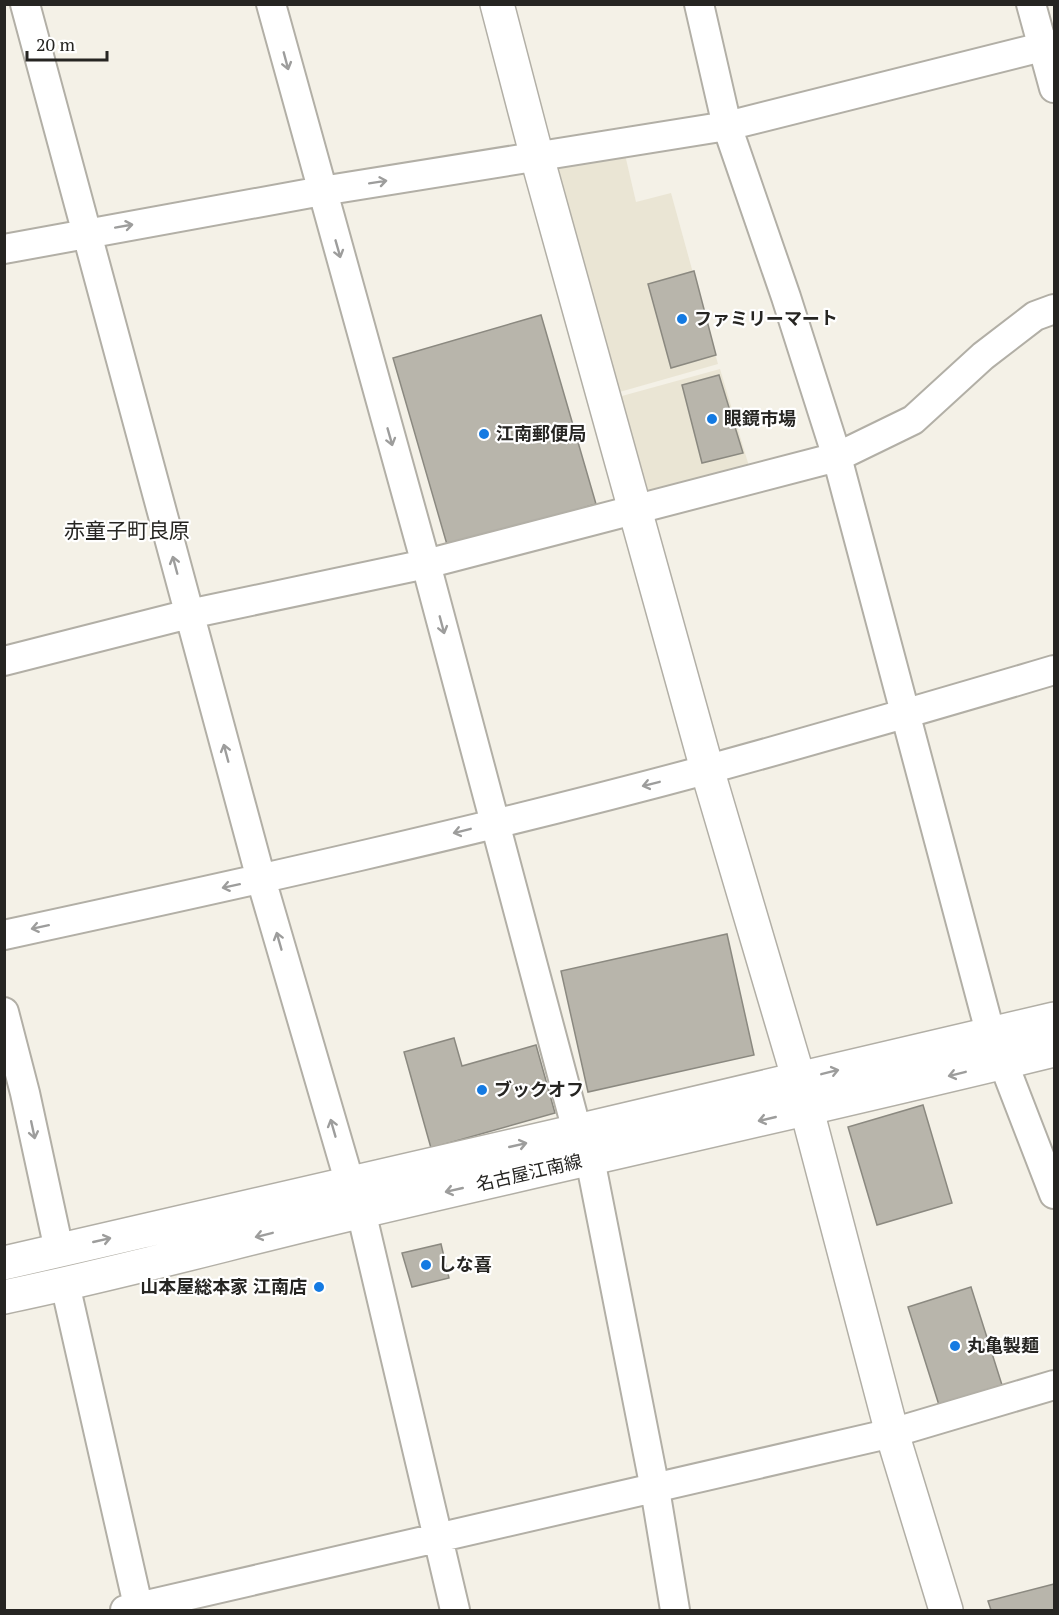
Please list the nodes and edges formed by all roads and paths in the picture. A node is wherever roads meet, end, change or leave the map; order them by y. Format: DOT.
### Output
graph roads {
  1 [pos="25,4"];
  2 [pos="271,4"];
  3 [pos="497,4"];
  4 [pos="699,4"];
  5 [pos="1031,4"];
  6 [pos="1049,45"];
  7 [pos="1054,88"];
  8 [pos="728,126"];
  9 [pos="537,157"];
  10 [pos="322,191"];
  11 [pos="86,233"];
  12 [pos="4,249"];
  13 [pos="1054,309"];
  14 [pos="837,457"];
  15 [pos="635,508"];
  16 [pos="426,564"];
  17 [pos="189,614"];
  18 [pos="4,661"];
  19 [pos="1054,670"];
  20 [pos="906,713"];
  21 [pos="707,769"];
  22 [pos="496,823"];
  23 [pos="261,879"];
  24 [pos="4,935"];
  25 [pos="4,1012"];
  26 [pos="1054,1019"];
  27 [pos="990,1032"];
  28 [pos="1054,1050"];
  29 [pos="1004,1062"];
  30 [pos="803,1095"];
  31 [pos="15,1096"];
  32 [pos="584,1145"];
  33 [pos="1054,1194"];
  34 [pos="355,1198"];
  35 [pos="59,1250"];
  36 [pos="4,1263"];
  37 [pos="65,1284"];
  38 [pos="4,1297"];
  39 [pos="1054,1385"];
  40 [pos="892,1433"];
  41 [pos="655,1490"];
  42 [pos="436,1539"];
  43 [pos="134,1609"];
  44 [pos="454,1611"];
  45 [pos="675,1611"];
  46 [pos="946,1611"];
  1 -- 11 [label="street"];
  2 -- 10 [label="street, one-way"];
  3 -- 9 [label="main road"];
  4 -- 8 [label="street"];
  5 -- 6 [label="street"];
  6 -- 7 [label="street"];
  6 -- 8 [label="street"];
  8 -- 9 [label="street"];
  8 -- 14 [label="street"];
  10 -- 9 [label="street, one-way"];
  9 -- 15 [label="main road"];
  11 -- 10 [label="street, one-way"];
  10 -- 16 [label="street, one-way"];
  11 -- 12 [label="street"];
  17 -- 11 [label="street, one-way"];
  13 -- 14 [label="street"];
  14 -- 15 [label="street"];
  14 -- 20 [label="street"];
  15 -- 16 [label="street"];
  15 -- 21 [label="main road"];
  16 -- 17 [label="street"];
  16 -- 22 [label="street, one-way"];
  17 -- 18 [label="street"];
  23 -- 17 [label="street, one-way"];
  19 -- 20 [label="street"];
  20 -- 21 [label="street"];
  20 -- 27 [label="street"];
  21 -- 22 [label="street, one-way"];
  21 -- 30 [label="main road"];
  22 -- 23 [label="street, one-way"];
  22 -- 32 [label="street"];
  23 -- 24 [label="street, one-way"];
  34 -- 23 [label="street, one-way"];
  25 -- 31 [label="street"];
  26 -- 27 [label="main road, 名古屋江南線"];
  30 -- 27 [label="main road, 名古屋江南線, one-way"];
  28 -- 29 [label="main road, 名古屋江南線"];
  29 -- 30 [label="main road, 名古屋江南線, one-way"];
  29 -- 33 [label="street"];
  30 -- 32 [label="main road, 名古屋江南線"];
  30 -- 40 [label="main road"];
  31 -- 35 [label="street, one-way"];
  32 -- 34 [label="main road, 名古屋江南線"];
  32 -- 41 [label="street"];
  35 -- 34 [label="main road, 名古屋江南線, one-way"];
  34 -- 37 [label="main road, 名古屋江南線, one-way"];
  34 -- 42 [label="street"];
  35 -- 36 [label="main road, 名古屋江南線"];
  37 -- 38 [label="main road, 名古屋江南線"];
  37 -- 43 [label="street"];
  39 -- 40 [label="street"];
  40 -- 41 [label="street"];
  40 -- 46 [label="main road"];
  41 -- 42 [label="street"];
  41 -- 45 [label="street"];
  42 -- 43 [label="street"];
  42 -- 44 [label="street"];
}
